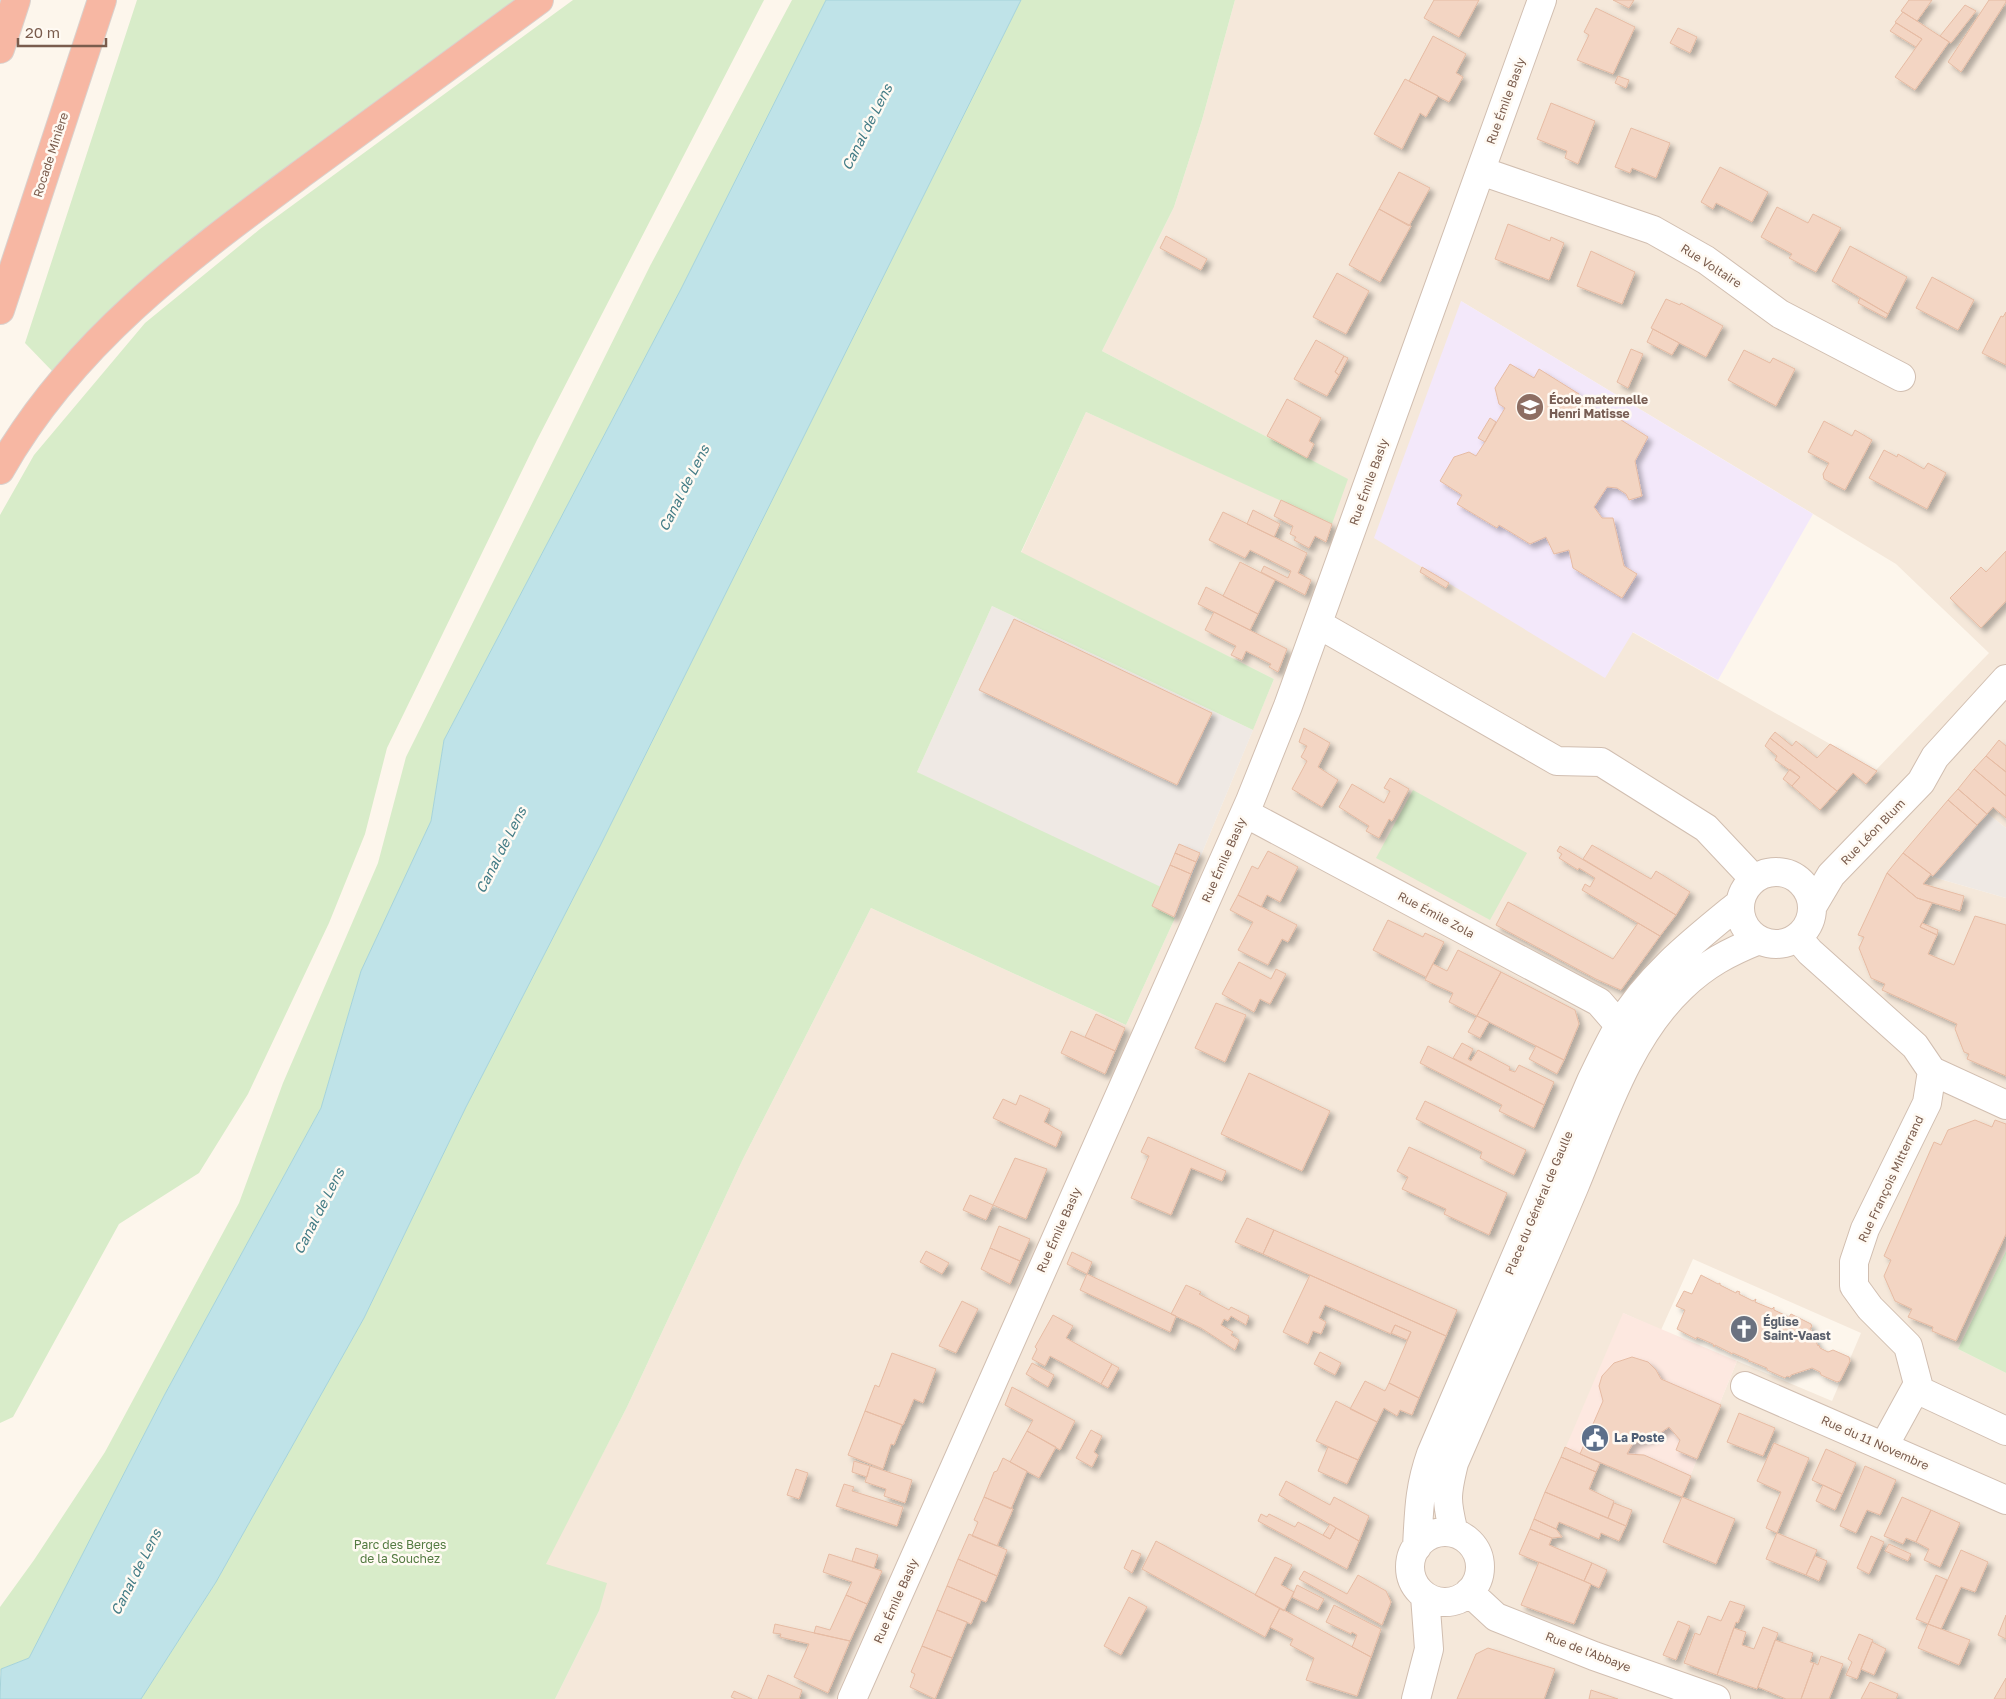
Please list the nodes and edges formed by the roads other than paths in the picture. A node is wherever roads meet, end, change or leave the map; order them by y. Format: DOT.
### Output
graph roads {
  1 [pos="16,0"];
  2 [pos="102,0"];
  3 [pos="539,0"];
  4 [pos="1542,0"];
  5 [pos="0,49"];
  6 [pos="1481,172"];
  7 [pos="0,310"];
  8 [pos="1901,377"];
  9 [pos="0,470"];
  10 [pos="1318,624"];
  11 [pos="2006,680"];
  12 [pos="1935,757"];
  13 [pos="1245,813"];
  14 [pos="1794,876"];
  15 [pos="1754,879"];
  16 [pos="1740,903"];
  17 [pos="1812,908"];
  18 [pos="1797,938"];
  19 [pos="1759,940"];
  20 [pos="1620,1025"];
  21 [pos="1932,1071"];
  22 [pos="2006,1105"];
  23 [pos="1745,1386"];
  24 [pos="1916,1389"];
  25 [pos="2006,1431"];
  26 [pos="1884,1446"];
  27 [pos="2006,1500"];
  28 [pos="1454,1533"];
  29 [pos="1417,1547"];
  30 [pos="1464,1595"];
  31 [pos="1425,1596"];
  32 [pos="1429,1649"];
  33 [pos="852,1699"];
  34 [pos="1416,1699"];
  35 [pos="1716,1699"];
  1 -- 5 [label="highway"];
  2 -- 7 [label="highway, Rocade Minière"];
  3 -- 9 [label="highway"];
  4 -- 6 [label="street, Rue Émile Basly"];
  6 -- 8 [label="street, Rue Voltaire"];
  6 -- 10 [label="street, Rue Émile Basly"];
  10 -- 13 [label="street, Rue Émile Basly"];
  10 -- 15 [label="street"];
  11 -- 12 [label="street, Rue Léon Blum"];
  12 -- 14 [label="street, Rue Léon Blum"];
  12 -- 17 [label="street, Rue Léon Blum"];
  13 -- 20 [label="street, Rue Émile Zola"];
  13 -- 33 [label="street, Rue Émile Basly"];
  14 -- 15 [label="street"];
  14 -- 17 [label="street"];
  15 -- 16 [label="street"];
  16 -- 19 [label="street"];
  16 -- 20 [label="street, Place du Général de Gaulle"];
  17 -- 18 [label="street"];
  18 -- 19 [label="street"];
  18 -- 21 [label="street"];
  19 -- 28 [label="street, Place du Général de Gaulle"];
  20 -- 29 [label="street, Place du Général de Gaulle"];
  21 -- 22 [label="street"];
  21 -- 24 [label="street, Rue François Mitterrand"];
  23 -- 26 [label="street, Rue du 11 Novembre"];
  24 -- 25 [label="street"];
  24 -- 26 [label="street"];
  26 -- 27 [label="street, Rue du 11 Novembre"];
  28 -- 29 [label="street"];
  28 -- 30 [label="street"];
  29 -- 31 [label="street"];
  30 -- 31 [label="street"];
  30 -- 32 [label="street"];
  30 -- 35 [label="street, Rue de l'Abbaye"];
  31 -- 32 [label="street"];
  32 -- 34 [label="street"];
}
